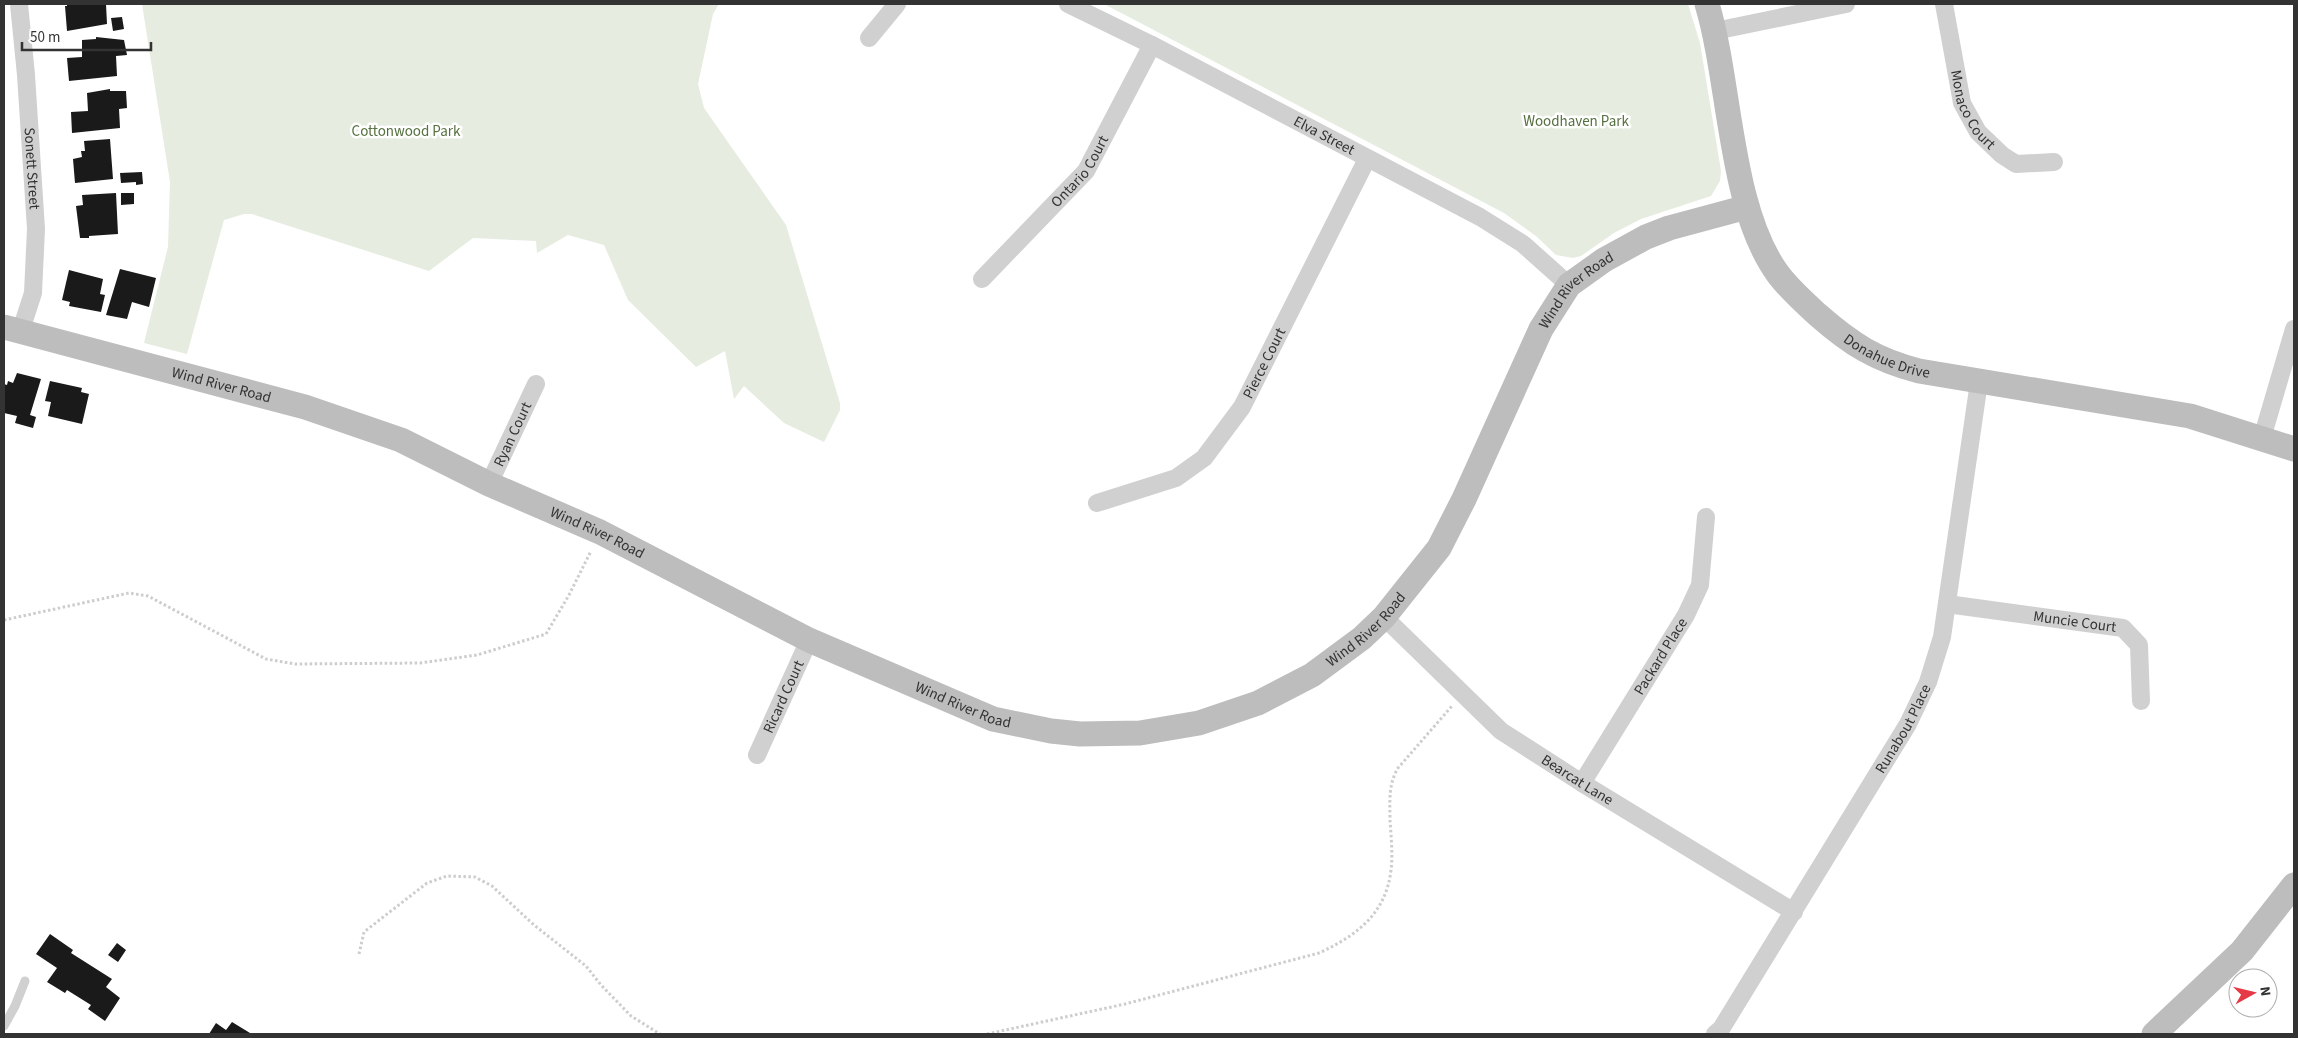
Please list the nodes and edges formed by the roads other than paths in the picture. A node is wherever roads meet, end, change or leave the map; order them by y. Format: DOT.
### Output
graph roads {
  1 [pos="19,4"];
  2 [pos="897,4"];
  3 [pos="1068,4"];
  4 [pos="1707,4"];
  5 [pos="1846,4"];
  6 [pos="1944,4"];
  7 [pos="1715,31"];
  8 [pos="869,38"];
  9 [pos="1152,45"];
  10 [pos="1367,159"];
  11 [pos="2054,162"];
  12 [pos="1747,206"];
  13 [pos="982,279"];
  14 [pos="1569,285"];
  15 [pos="2294,328"];
  16 [pos="12,330"];
  17 [pos="1979,382"];
  18 [pos="536,384"];
  19 [pos="2262,438"];
  20 [pos="2294,449"];
  21 [pos="489,484"];
  22 [pos="1097,503"];
  23 [pos="1706,517"];
  24 [pos="1947,604"];
  25 [pos="1384,617"];
  26 [pos="810,640"];
  27 [pos="2141,701"];
  28 [pos="757,755"];
  29 [pos="1582,784"];
  30 [pos="2294,886"];
  31 [pos="1794,912"];
  32 [pos="25,981"];
  33 [pos="4,1026"];
  34 [pos="1715,1034"];
  35 [pos="2154,1034"];
  1 -- 16 [label="street, Sonett Street"];
  2 -- 8 [label="street"];
  3 -- 9 [label="street, Elva Street"];
  4 -- 7 [label="street, Donahue Drive"];
  5 -- 7 [label="street"];
  6 -- 11 [label="street, Monaco Court"];
  7 -- 12 [label="street, Donahue Drive"];
  9 -- 10 [label="street, Elva Street"];
  9 -- 13 [label="street, Ontario Court"];
  10 -- 14 [label="street, Elva Street"];
  10 -- 22 [label="street, Pierce Court"];
  12 -- 14 [label="street, Wind River Road"];
  12 -- 17 [label="street, Donahue Drive"];
  14 -- 25 [label="street, Wind River Road"];
  15 -- 19 [label="street"];
  16 -- 21 [label="street, Wind River Road"];
  17 -- 19 [label="street, Donahue Drive"];
  17 -- 24 [label="street, Runabout Place"];
  18 -- 21 [label="street, Ryan Court"];
  19 -- 20 [label="street, Donahue Drive"];
  21 -- 26 [label="street, Wind River Road"];
  23 -- 29 [label="street, Packard Place"];
  24 -- 27 [label="street, Muncie Court"];
  24 -- 31 [label="street, Runabout Place"];
  25 -- 26 [label="street, Wind River Road"];
  25 -- 29 [label="street, Bearcat Lane"];
  26 -- 28 [label="street, Ricard Court"];
  29 -- 31 [label="street, Bearcat Lane"];
  30 -- 35 [label="street"];
  31 -- 34 [label="street, Runabout Place"];
  32 -- 33 [label="lane"];
}
